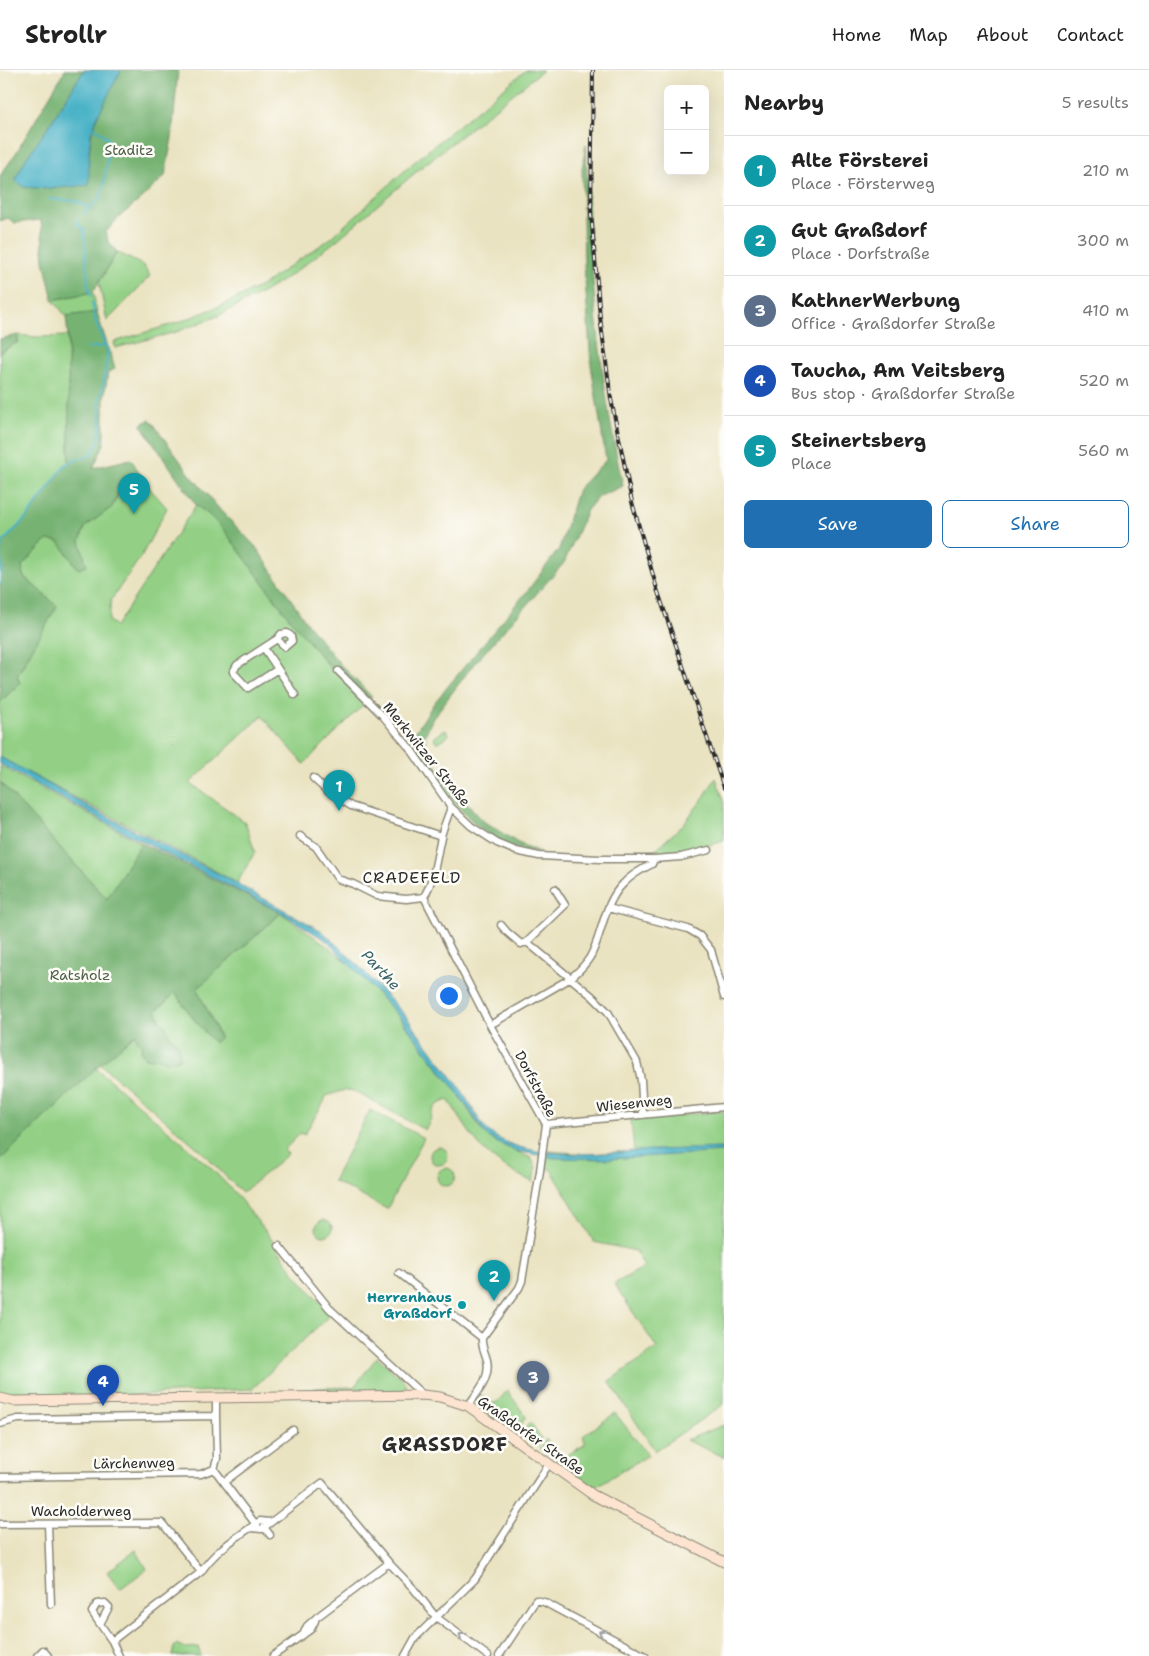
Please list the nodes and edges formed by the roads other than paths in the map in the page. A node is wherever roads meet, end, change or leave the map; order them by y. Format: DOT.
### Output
graph roads {
  1 [pos="277,639"];
  2 [pos="264,648"];
  3 [pos="278,669"];
  4 [pos="338,671"];
  5 [pos="295,695"];
  6 [pos="313,778"];
  7 [pos="451,807"];
  8 [pos="300,836"];
  9 [pos="441,836"];
  10 [pos="709,850"];
  11 [pos="654,859"];
  12 [pos="555,889"];
  13 [pos="424,897"];
  14 [pos="608,908"];
  15 [pos="502,925"];
  16 [pos="527,942"];
  17 [pos="571,978"];
  18 [pos="724,997"];
  19 [pos="490,1026"];
  20 [pos="724,1107"];
  21 [pos="643,1115"];
  22 [pos="546,1124"];
  23 [pos="279,1246"];
  24 [pos="400,1273"];
  25 [pos="482,1338"];
  26 [pos="423,1395"];
  27 [pos="0,1398"];
  28 [pos="216,1399"];
  29 [pos="468,1406"];
  30 [pos="216,1416"];
  31 [pos="0,1424"];
  32 [pos="293,1430"];
  33 [pos="549,1464"];
  34 [pos="214,1469"];
  35 [pos="0,1477"];
  36 [pos="224,1482"];
  37 [pos="0,1524"];
  38 [pos="48,1524"];
  39 [pos="257,1527"];
  40 [pos="270,1535"];
  41 [pos="724,1562"];
  42 [pos="389,1563"];
  43 [pos="201,1572"];
  44 [pos="51,1604"];
  45 [pos="436,1617"];
  46 [pos="100,1624"];
  47 [pos="112,1641"];
  48 [pos="37,1656"];
  49 [pos="48,1656"];
  50 [pos="119,1656"];
  51 [pos="273,1656"];
  52 [pos="405,1656"];
  53 [pos="488,1656"];
  54 [pos="499,1656"];
  55 [pos="645,1656"];
  1 -- 2 [label="street"];
  2 -- 3 [label="street"];
  2 -- 3 [label="street"];
  3 -- 5 [label="street"];
  4 -- 7 [label="street, Merkwitzer Straße"];
  6 -- 9 [label="street"];
  7 -- 9 [label="street"];
  7 -- 11 [label="street, Merkwitzer Straße"];
  8 -- 13 [label="street"];
  9 -- 13 [label="street"];
  10 -- 11 [label="street, Merkwitzer Straße"];
  11 -- 14 [label="street"];
  12 -- 16 [label="street"];
  13 -- 19 [label="street, Dorfstraße"];
  14 -- 17 [label="street"];
  14 -- 18 [label="street"];
  15 -- 16 [label="street"];
  16 -- 17 [label="street"];
  17 -- 19 [label="street"];
  17 -- 21 [label="street"];
  19 -- 22 [label="street, Dorfstraße"];
  20 -- 21 [label="street, Wiesenweg"];
  21 -- 22 [label="street, Wiesenweg"];
  22 -- 25 [label="street, Dorfstraße"];
  23 -- 26 [label="street"];
  24 -- 25 [label="street"];
  25 -- 29 [label="street"];
  26 -- 28 [label="street, Graßdorfer Straße"];
  26 -- 29 [label="street, Graßdorfer Straße"];
  27 -- 28 [label="street, Graßdorfer Straße"];
  28 -- 30 [label="street"];
  29 -- 33 [label="street, Graßdorfer Straße"];
  30 -- 31 [label="street"];
  30 -- 34 [label="street"];
  32 -- 36 [label="street"];
  33 -- 41 [label="street, Graßdorfer Straße"];
  33 -- 45 [label="street"];
  34 -- 35 [label="street, Lärchenweg"];
  34 -- 36 [label="street"];
  36 -- 39 [label="street"];
  37 -- 38 [label="street, Wacholderweg"];
  38 -- 43 [label="street, Wacholderweg"];
  38 -- 44 [label="street"];
  39 -- 40 [label="street"];
  39 -- 42 [label="street"];
  39 -- 43 [label="street"];
  42 -- 45 [label="street"];
  42 -- 51 [label="street"];
  43 -- 47 [label="street"];
  45 -- 52 [label="street"];
  53 -- 45 [label="street, one-way"];
  46 -- 47 [label="street"];
  47 -- 50 [label="street"];
  48 -- 49 [label="street"];
  55 -- 54 [label="street, one-way"];
}
